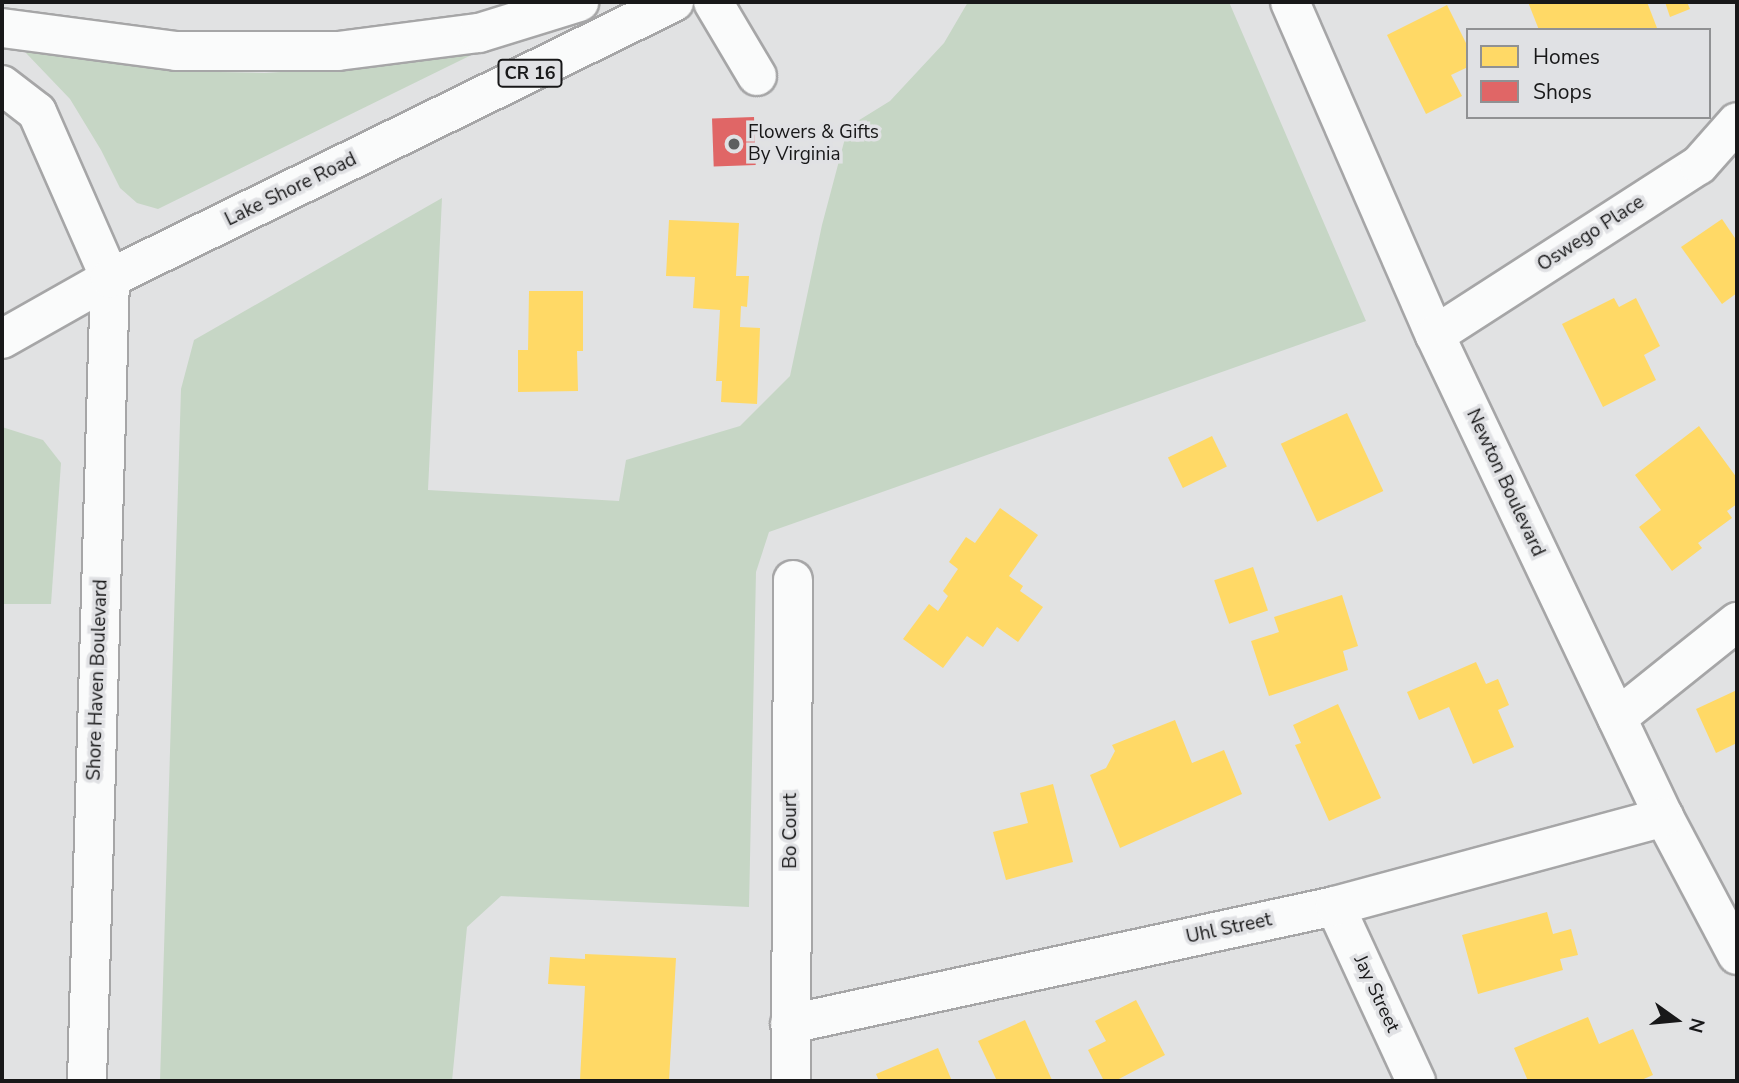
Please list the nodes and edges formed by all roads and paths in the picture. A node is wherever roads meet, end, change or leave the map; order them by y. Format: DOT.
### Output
graph roads {
  1 [pos="579,2"];
  2 [pos="674,2"];
  3 [pos="713,2"];
  4 [pos="1290,2"];
  5 [pos="2,28"];
  6 [pos="757,76"];
  7 [pos="2,85"];
  8 [pos="1737,122"];
  9 [pos="110,278"];
  10 [pos="1435,335"];
  11 [pos="2,339"];
  12 [pos="793,580"];
  13 [pos="1737,622"];
  14 [pos="1617,718"];
  15 [pos="1664,817"];
  16 [pos="1335,906"];
  17 [pos="1737,955"];
  18 [pos="790,1024"];
  19 [pos="87,1081"];
  20 [pos="791,1081"];
  21 [pos="1416,1081"];
  1 -- 5 [label="street"];
  2 -- 9 [label="street, Lake Shore Road / CR 16"];
  3 -- 6 [label="street"];
  4 -- 10 [label="street, Newton Boulevard"];
  7 -- 9 [label="street"];
  8 -- 10 [label="street, Oswego Place"];
  9 -- 11 [label="street, CR 16"];
  9 -- 19 [label="street, Shore Haven Boulevard"];
  10 -- 14 [label="street, Newton Boulevard"];
  12 -- 18 [label="street, Bo Court"];
  13 -- 14 [label="street"];
  14 -- 15 [label="street, Newton Boulevard"];
  15 -- 16 [label="street, Uhl Street"];
  15 -- 17 [label="street, Newton Boulevard"];
  16 -- 18 [label="street, Uhl Street"];
  16 -- 21 [label="street, Jay Street"];
  18 -- 20 [label="street, Bo Court"];
}
